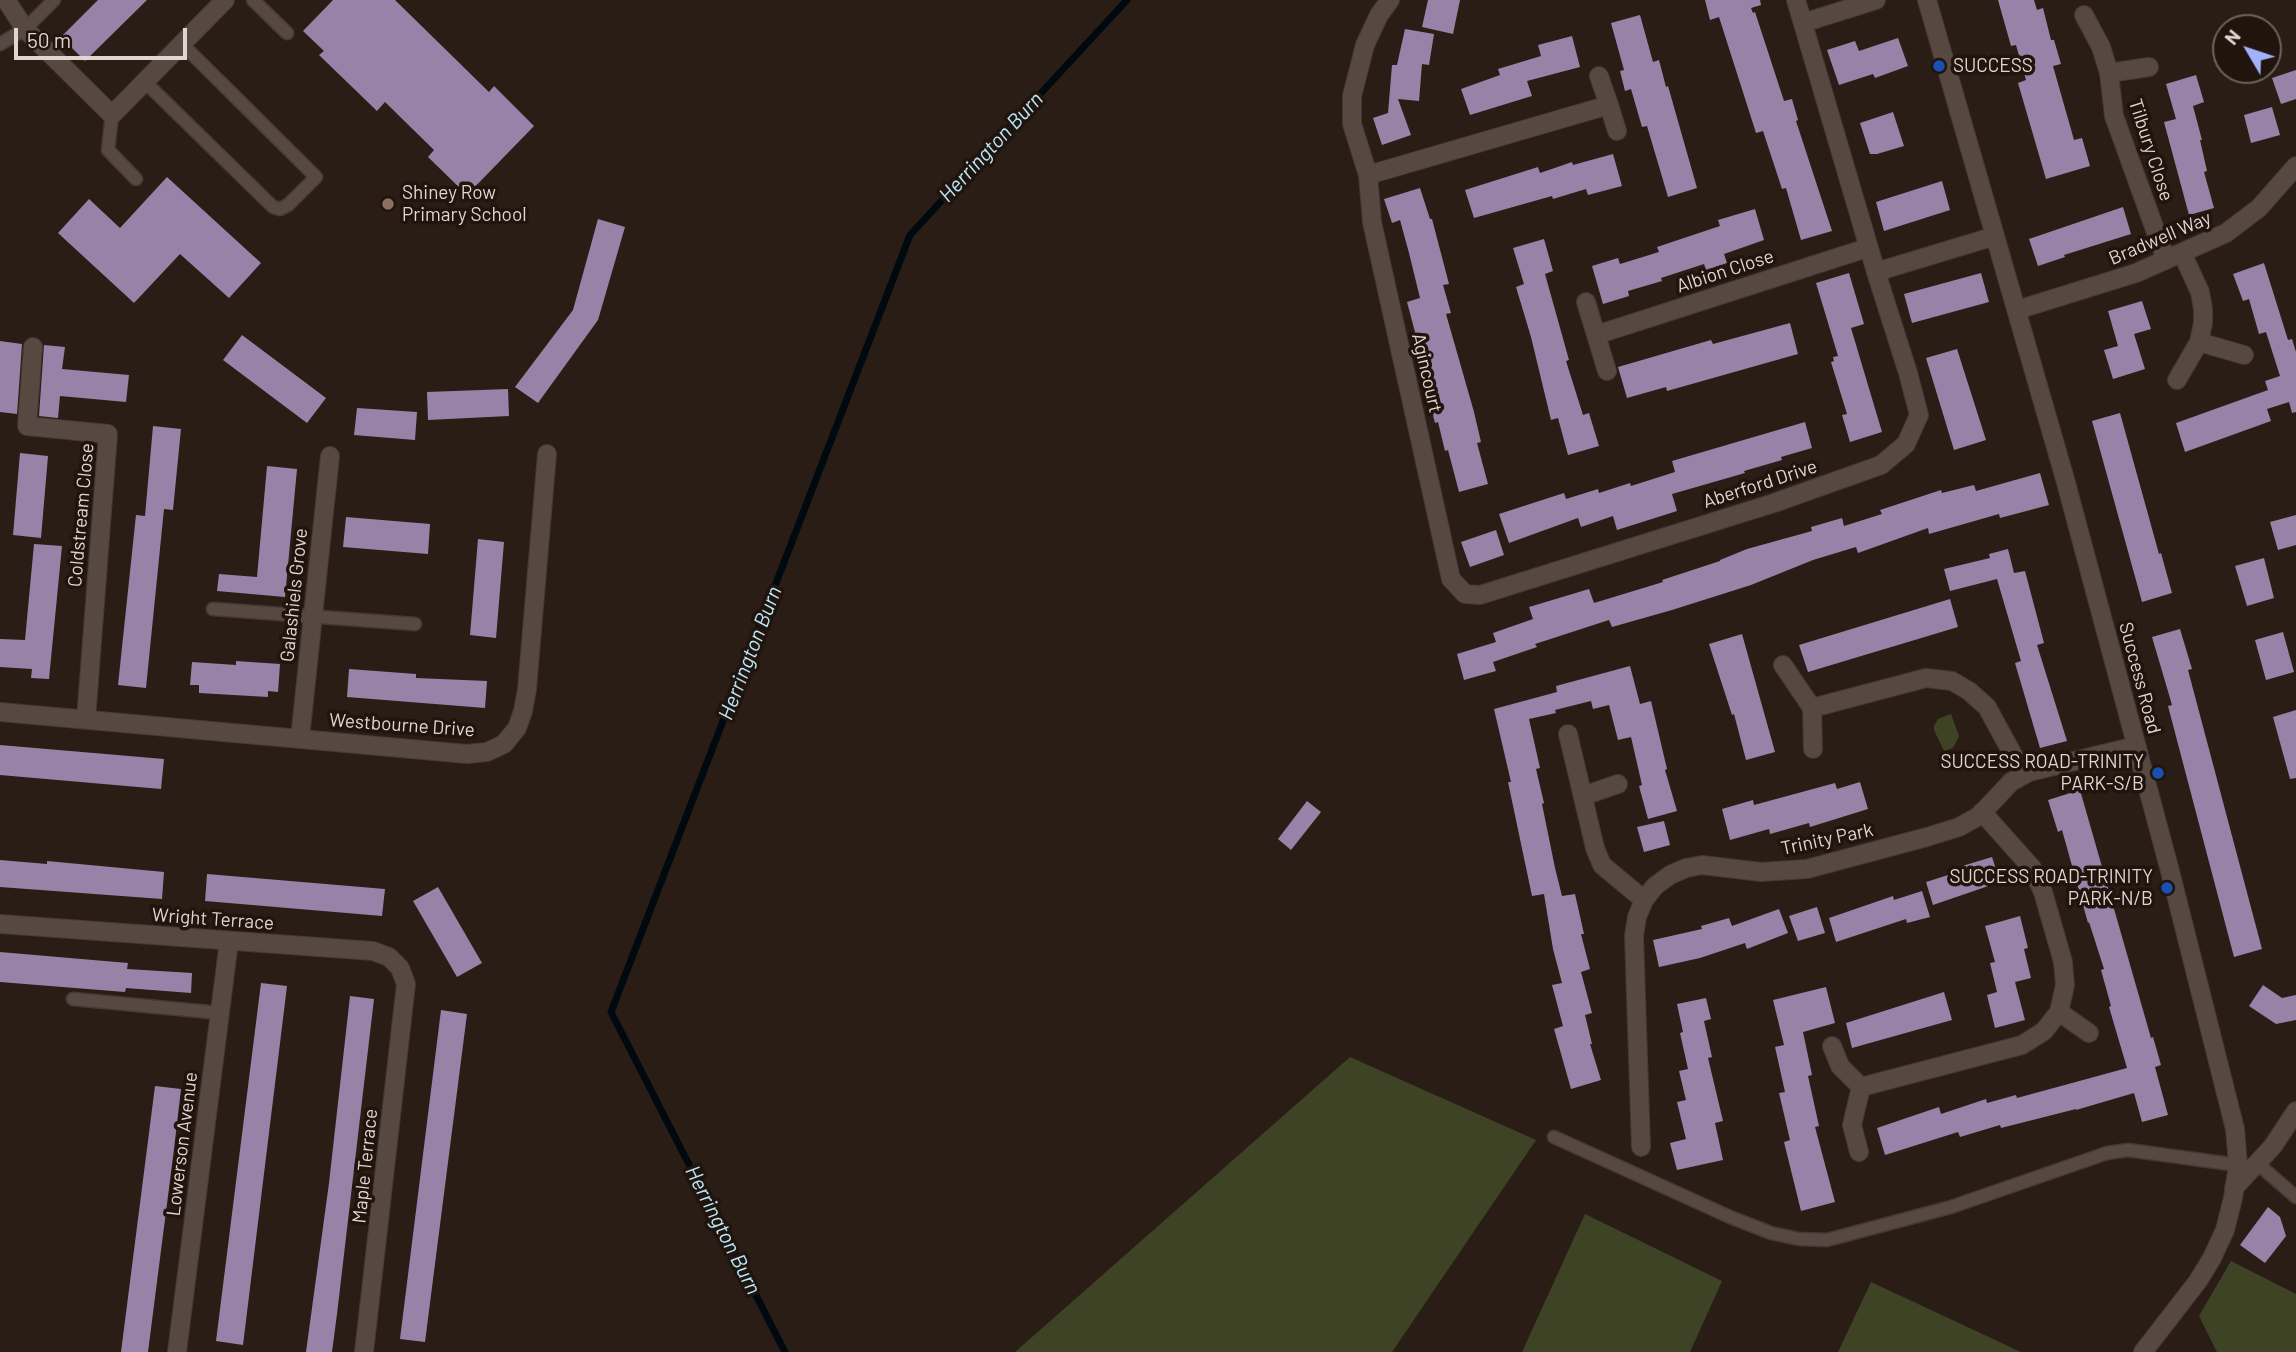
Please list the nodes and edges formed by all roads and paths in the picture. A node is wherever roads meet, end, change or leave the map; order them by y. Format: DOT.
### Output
graph roads {
  1 [pos="6,0"];
  2 [pos="54,0"];
  3 [pos="225,0"];
  4 [pos="253,0"];
  5 [pos="1390,0"];
  6 [pos="1796,0"];
  7 [pos="1877,0"];
  8 [pos="1927,0"];
  9 [pos="2084,15"];
  10 [pos="1803,23"];
  11 [pos="25,29"];
  12 [pos="287,33"];
  13 [pos="0,44"];
  14 [pos="182,44"];
  15 [pos="2150,67"];
  16 [pos="2109,73"];
  17 [pos="1599,76"];
  18 [pos="145,82"];
  19 [pos="1609,106"];
  20 [pos="112,115"];
  21 [pos="1617,131"];
  22 [pos="2296,166"];
  23 [pos="1368,175"];
  24 [pos="135,179"];
  25 [pos="1995,236"];
  26 [pos="1867,248"];
  27 [pos="2174,256"];
  28 [pos="1875,272"];
  29 [pos="1586,302"];
  30 [pos="2017,310"];
  31 [pos="1596,335"];
  32 [pos="2199,342"];
  33 [pos="33,346"];
  34 [pos="2244,355"];
  35 [pos="1607,371"];
  36 [pos="2177,380"];
  37 [pos="547,454"];
  38 [pos="330,456"];
  39 [pos="1451,579"];
  40 [pos="213,608"];
  41 [pos="313,617"];
  42 [pos="415,624"];
  43 [pos="1783,665"];
  44 [pos="1812,708"];
  45 [pos="0,712"];
  46 [pos="86,719"];
  47 [pos="1568,734"];
  48 [pos="300,738"];
  49 [pos="2136,746"];
  50 [pos="1813,749"];
  51 [pos="2024,775"];
  52 [pos="1618,784"];
  53 [pos="1583,796"];
  54 [pos="1983,812"];
  55 [pos="1644,900"];
  56 [pos="0,924"];
  57 [pos="229,941"];
  58 [pos="406,984"];
  59 [pos="73,999"];
  60 [pos="2059,1012"];
  61 [pos="220,1013"];
  62 [pos="2090,1033"];
  63 [pos="1832,1046"];
  64 [pos="1861,1087"];
  65 [pos="2296,1111"];
  66 [pos="1555,1137"];
  67 [pos="1641,1147"];
  68 [pos="1859,1152"];
  69 [pos="2258,1164"];
  70 [pos="2238,1165"];
  71 [pos="2234,1188"];
  72 [pos="2296,1197"];
  73 [pos="177,1352"];
  74 [pos="364,1352"];
  75 [pos="2143,1352"];
  1 -- 11 [label="street"];
  2 -- 11 [label="lane"];
  3 -- 14 [label="street"];
  4 -- 12 [label="lane"];
  5 -- 23 [label="street, Agincourt"];
  6 -- 10 [label="street, Aberford Drive"];
  7 -- 10 [label="street"];
  8 -- 25 [label="street, Success Road"];
  9 -- 16 [label="street, Tilbury Close"];
  10 -- 26 [label="street, Aberford Drive"];
  11 -- 13 [label="lane"];
  11 -- 20 [label="street"];
  14 -- 18 [label="street"];
  14 -- 18 [label="lane"];
  15 -- 16 [label="street"];
  16 -- 27 [label="street, Tilbury Close"];
  17 -- 19 [label="street"];
  18 -- 20 [label="street"];
  19 -- 21 [label="street"];
  19 -- 23 [label="street"];
  20 -- 24 [label="lane"];
  22 -- 27 [label="street, Bradwell Way"];
  23 -- 39 [label="street, Agincourt"];
  25 -- 28 [label="street"];
  25 -- 30 [label="street, Success Road"];
  26 -- 28 [label="street, Aberford Drive"];
  26 -- 31 [label="street, Albion Close"];
  27 -- 30 [label="street, Bradwell Way"];
  27 -- 32 [label="street, Tilbury Close"];
  28 -- 39 [label="street, Aberford Drive"];
  29 -- 31 [label="street"];
  30 -- 49 [label="street, Success Road"];
  31 -- 35 [label="street"];
  32 -- 34 [label="street"];
  32 -- 36 [label="street"];
  33 -- 46 [label="street, Coldstream Close"];
  37 -- 48 [label="street, Westbourne Drive"];
  38 -- 41 [label="street, Galashiels Grove"];
  40 -- 41 [label="lane"];
  41 -- 42 [label="lane"];
  41 -- 48 [label="street, Galashiels Grove"];
  43 -- 44 [label="street"];
  44 -- 50 [label="street"];
  44 -- 51 [label="street"];
  45 -- 46 [label="street, Westbourne Drive"];
  46 -- 48 [label="street, Westbourne Drive"];
  47 -- 53 [label="street"];
  49 -- 51 [label="street, Trinity Park"];
  49 -- 70 [label="street, Success Road"];
  51 -- 54 [label="street, Trinity Park"];
  52 -- 53 [label="street"];
  53 -- 55 [label="street"];
  54 -- 55 [label="street, Trinity Park"];
  54 -- 60 [label="street"];
  55 -- 67 [label="street, Trinity Park"];
  56 -- 57 [label="street, Wright Terrace"];
  57 -- 58 [label="street, Wright Terrace"];
  57 -- 61 [label="street, Lowerson Avenue"];
  58 -- 74 [label="street, Maple Terrace"];
  59 -- 61 [label="lane"];
  60 -- 62 [label="street"];
  60 -- 64 [label="street"];
  61 -- 73 [label="street, Lowerson Avenue"];
  63 -- 64 [label="street"];
  64 -- 68 [label="street"];
  65 -- 69 [label="street"];
  66 -- 70 [label="lane"];
  69 -- 71 [label="street"];
  69 -- 72 [label="lane"];
  70 -- 71 [label="street, Success Road"];
  71 -- 75 [label="street, Success Road"];
}
